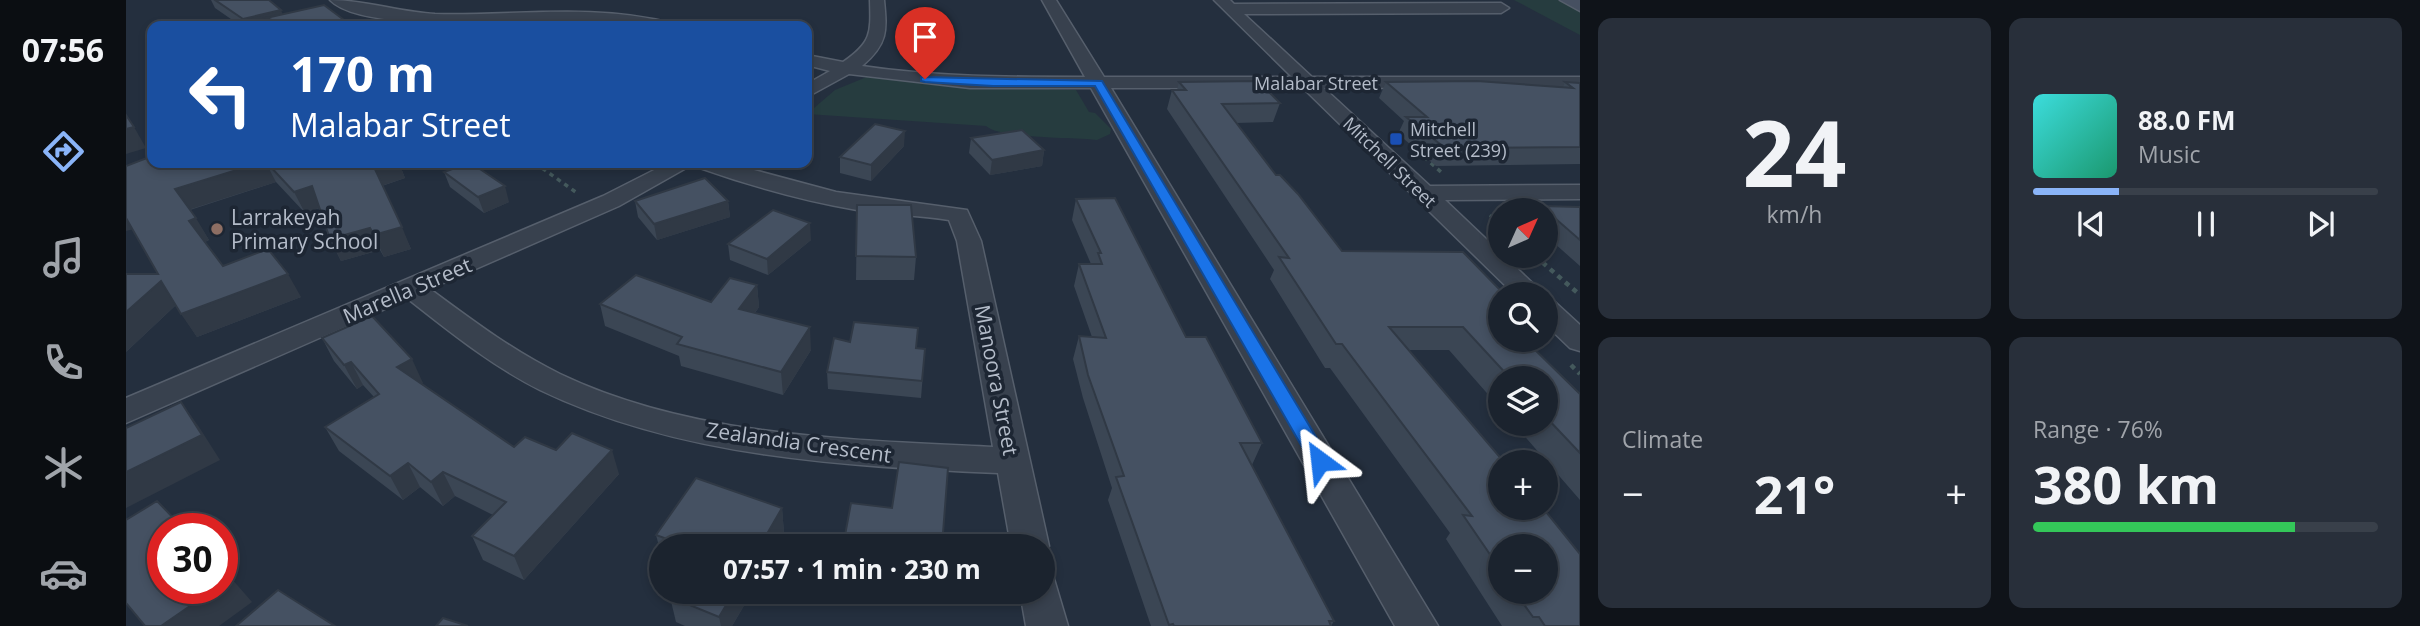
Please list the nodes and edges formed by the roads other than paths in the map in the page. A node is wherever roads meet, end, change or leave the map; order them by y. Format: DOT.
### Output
graph roads {
  1 [pos="337,0"];
  2 [pos="550,0"];
  3 [pos="877,0"];
  4 [pos="1049,0"];
  5 [pos="1570,0"];
  6 [pos="1226,5"];
  7 [pos="1580,5"];
  8 [pos="1501,8"];
  9 [pos="541,16"];
  10 [pos="628,21"];
  11 [pos="812,61"];
  12 [pos="844,69"];
  13 [pos="1580,82"];
  14 [pos="1099,83"];
  15 [pos="1308,83"];
  16 [pos="812,88"];
  17 [pos="674,168"];
  18 [pos="724,168"];
  19 [pos="1580,192"];
  20 [pos="1423,193"];
  21 [pos="1517,282"];
  22 [pos="411,288"];
  23 [pos="1558,321"];
  24 [pos="1580,341"];
  25 [pos="126,411"];
  26 [pos="1013,461"];
  27 [pos="1028,534"];
  28 [pos="1042,604"];
  29 [pos="1046,626"];
  30 [pos="1417,626"];
  1 -- 9 [label="street"];
  2 -- 9 [label="street"];
  3 -- 12 [label="street"];
  4 -- 14 [label="street"];
  5 -- 7 [label="street"];
  6 -- 8 [label="street"];
  6 -- 15 [label="street, Mitchell Street"];
  9 -- 10 [label="street"];
  11 -- 12 [label="street, Malabar Street"];
  12 -- 14 [label="street, Malabar Street"];
  12 -- 16 [label="street"];
  13 -- 15 [label="street, Malabar Street"];
  14 -- 15 [label="street, Malabar Street"];
  14 -- 30 [label="street"];
  15 -- 20 [label="street, Mitchell Street"];
  17 -- 22 [label="street, Marella Street"];
  18 -- 26 [label="street, Manoora Street"];
  19 -- 20 [label="street"];
  20 -- 21 [label="street, Mitchell Street"];
  22 -- 25 [label="street, Marella Street"];
  22 -- 26 [label="street, Zealandia Crescent"];
  23 -- 24 [label="street"];
  26 -- 27 [label="street, Manoora Street"];
  28 -- 29 [label="street"];
}
